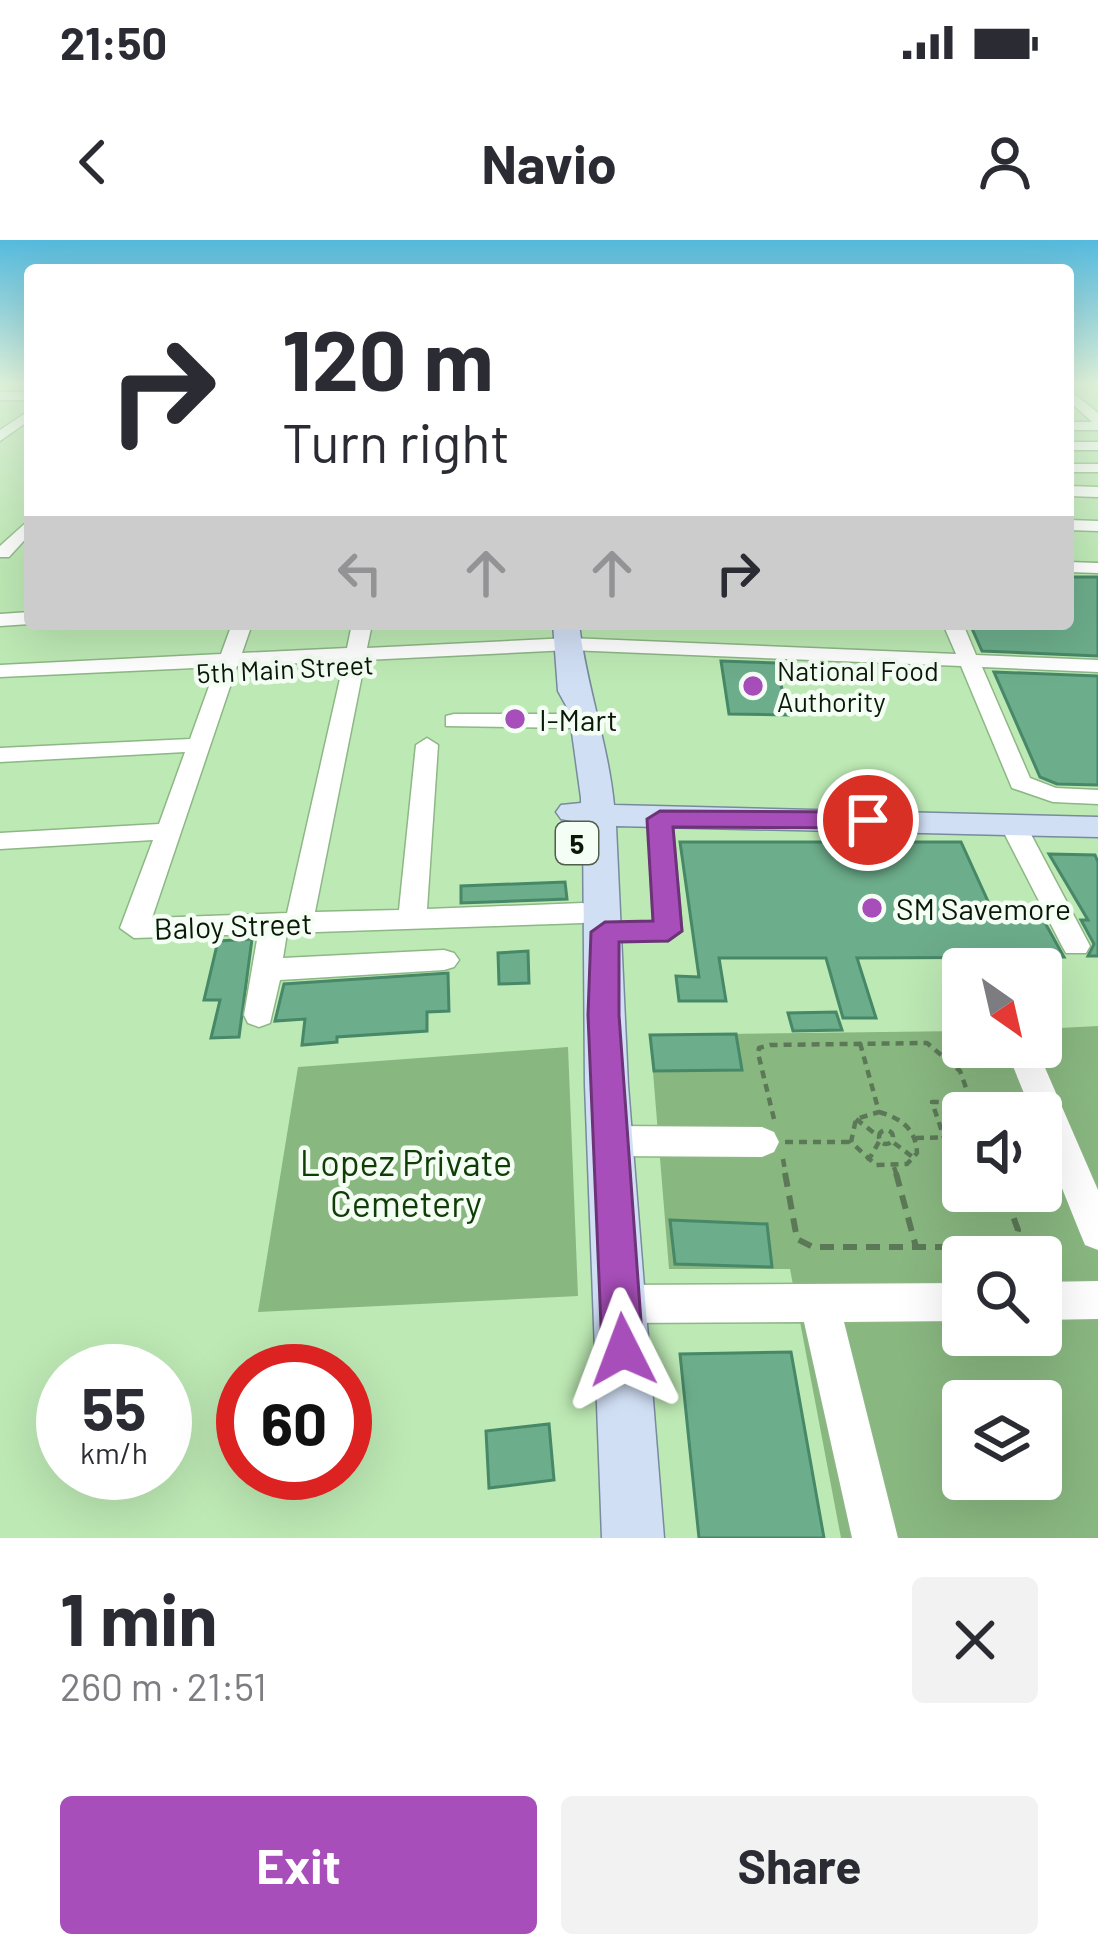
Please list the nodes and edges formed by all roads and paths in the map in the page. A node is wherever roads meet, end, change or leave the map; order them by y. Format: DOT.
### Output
graph roads {
  1 [pos="24,530"];
  2 [pos="3,553"];
  3 [pos="240,630"];
  4 [pos="361,630"];
  5 [pos="471,630"];
  6 [pos="955,630"];
  7 [pos="575,648"];
  8 [pos="472,653"];
  9 [pos="357,658"];
  10 [pos="967,659"];
  11 [pos="228,666"];
  12 [pos="1098,666"];
  13 [pos="0,671"];
  14 [pos="0,683"];
  15 [pos="454,721"];
  16 [pos="573,721"];
  17 [pos="197,745"];
  18 [pos="427,745"];
  19 [pos="0,755"];
  20 [pos="1098,797"];
  21 [pos="586,812"];
  22 [pos="660,819"];
  23 [pos="868,820"];
  24 [pos="1013,825"];
  25 [pos="1098,827"];
  26 [pos="167,831"];
  27 [pos="0,841"];
  28 [pos="412,919"];
  29 [pos="594,922"];
  30 [pos="286,923"];
  31 [pos="1076,946"];
  32 [pos="444,960"];
  33 [pos="267,970"];
  34 [pos="259,1015"];
  35 [pos="860,1043"];
  36 [pos="1030,1068"];
  37 [pos="968,1092"];
  38 [pos="942,1102"];
  39 [pos="879,1112"];
  40 [pos="856,1119"];
  41 [pos="900,1120"];
  42 [pos="942,1131"];
  43 [pos="890,1133"];
  44 [pos="942,1137"];
  45 [pos="879,1138"];
  46 [pos="916,1138"];
  47 [pos="611,1142"];
  48 [pos="771,1142"];
  49 [pos="851,1142"];
  50 [pos="893,1142"];
  51 [pos="914,1158"];
  52 [pos="868,1161"];
  53 [pos="894,1167"];
  54 [pos="1012,1212"];
  55 [pos="1098,1232"];
  56 [pos="916,1247"];
  57 [pos="1098,1300"];
  58 [pos="1062,1301"];
  59 [pos="942,1302"];
  60 [pos="620,1304"];
  61 [pos="820,1304"];
  62 [pos="633,1538"];
  63 [pos="875,1538"];
  1 -- 2 [label="street"];
  3 -- 11 [label="street, Baloy Street"];
  4 -- 9 [label="street"];
  5 -- 8 [label="street"];
  6 -- 10 [label="street"];
  7 -- 8 [label="street, 5th Main Street"];
  7 -- 10 [label="street, 5th Main Street"];
  7 -- 16 [label="main road, 5"];
  7 -- 21 [label="main road, 5"];
  8 -- 9 [label="street, 5th Main Street"];
  9 -- 11 [label="street, 5th Main Street"];
  9 -- 30 [label="street"];
  10 -- 12 [label="street, 5th Main Street"];
  10 -- 20 [label="street"];
  11 -- 13 [label="street, 5th Main Street"];
  11 -- 14 [label="street, 5th Main Street"];
  11 -- 17 [label="street, Baloy Street"];
  15 -- 16 [label="street"];
  16 -- 21 [label="main road, 5"];
  17 -- 19 [label="street"];
  17 -- 26 [label="street, Baloy Street"];
  18 -- 28 [label="street"];
  21 -- 22 [label="main road"];
  21 -- 23 [label="main road"];
  21 -- 29 [label="main road, 5"];
  22 -- 23 [label="main road"];
  22 -- 29 [label="street, Baloy Street"];
  23 -- 24 [label="main road"];
  24 -- 25 [label="main road"];
  24 -- 31 [label="street"];
  26 -- 27 [label="street"];
  26 -- 30 [label="street, Baloy Street"];
  28 -- 29 [label="street, Baloy Street"];
  28 -- 30 [label="street, Baloy Street"];
  29 -- 47 [label="main road, 5"];
  30 -- 33 [label="street"];
  32 -- 33 [label="street"];
  33 -- 34 [label="street"];
  35 -- 37 [label="path"];
  35 -- 39 [label="path"];
  35 -- 48 [label="path"];
  36 -- 55 [label="street"];
  38 -- 42 [label="path"];
  39 -- 40 [label="path"];
  39 -- 41 [label="path"];
  40 -- 45 [label="path"];
  40 -- 49 [label="path"];
  41 -- 43 [label="path"];
  41 -- 46 [label="path"];
  43 -- 45 [label="path"];
  43 -- 50 [label="path"];
  44 -- 46 [label="path"];
  45 -- 50 [label="path"];
  45 -- 52 [label="path"];
  46 -- 51 [label="path"];
  47 -- 48 [label="street"];
  47 -- 60 [label="main road, 5"];
  48 -- 49 [label="path"];
  48 -- 56 [label="path"];
  49 -- 52 [label="path"];
  50 -- 51 [label="path"];
  51 -- 53 [label="path"];
  52 -- 53 [label="path"];
  53 -- 56 [label="path"];
  54 -- 56 [label="path"];
  57 -- 58 [label="street"];
  59 -- 61 [label="street"];
  60 -- 61 [label="street"];
  60 -- 62 [label="main road, 5"];
  61 -- 63 [label="street"];
}
